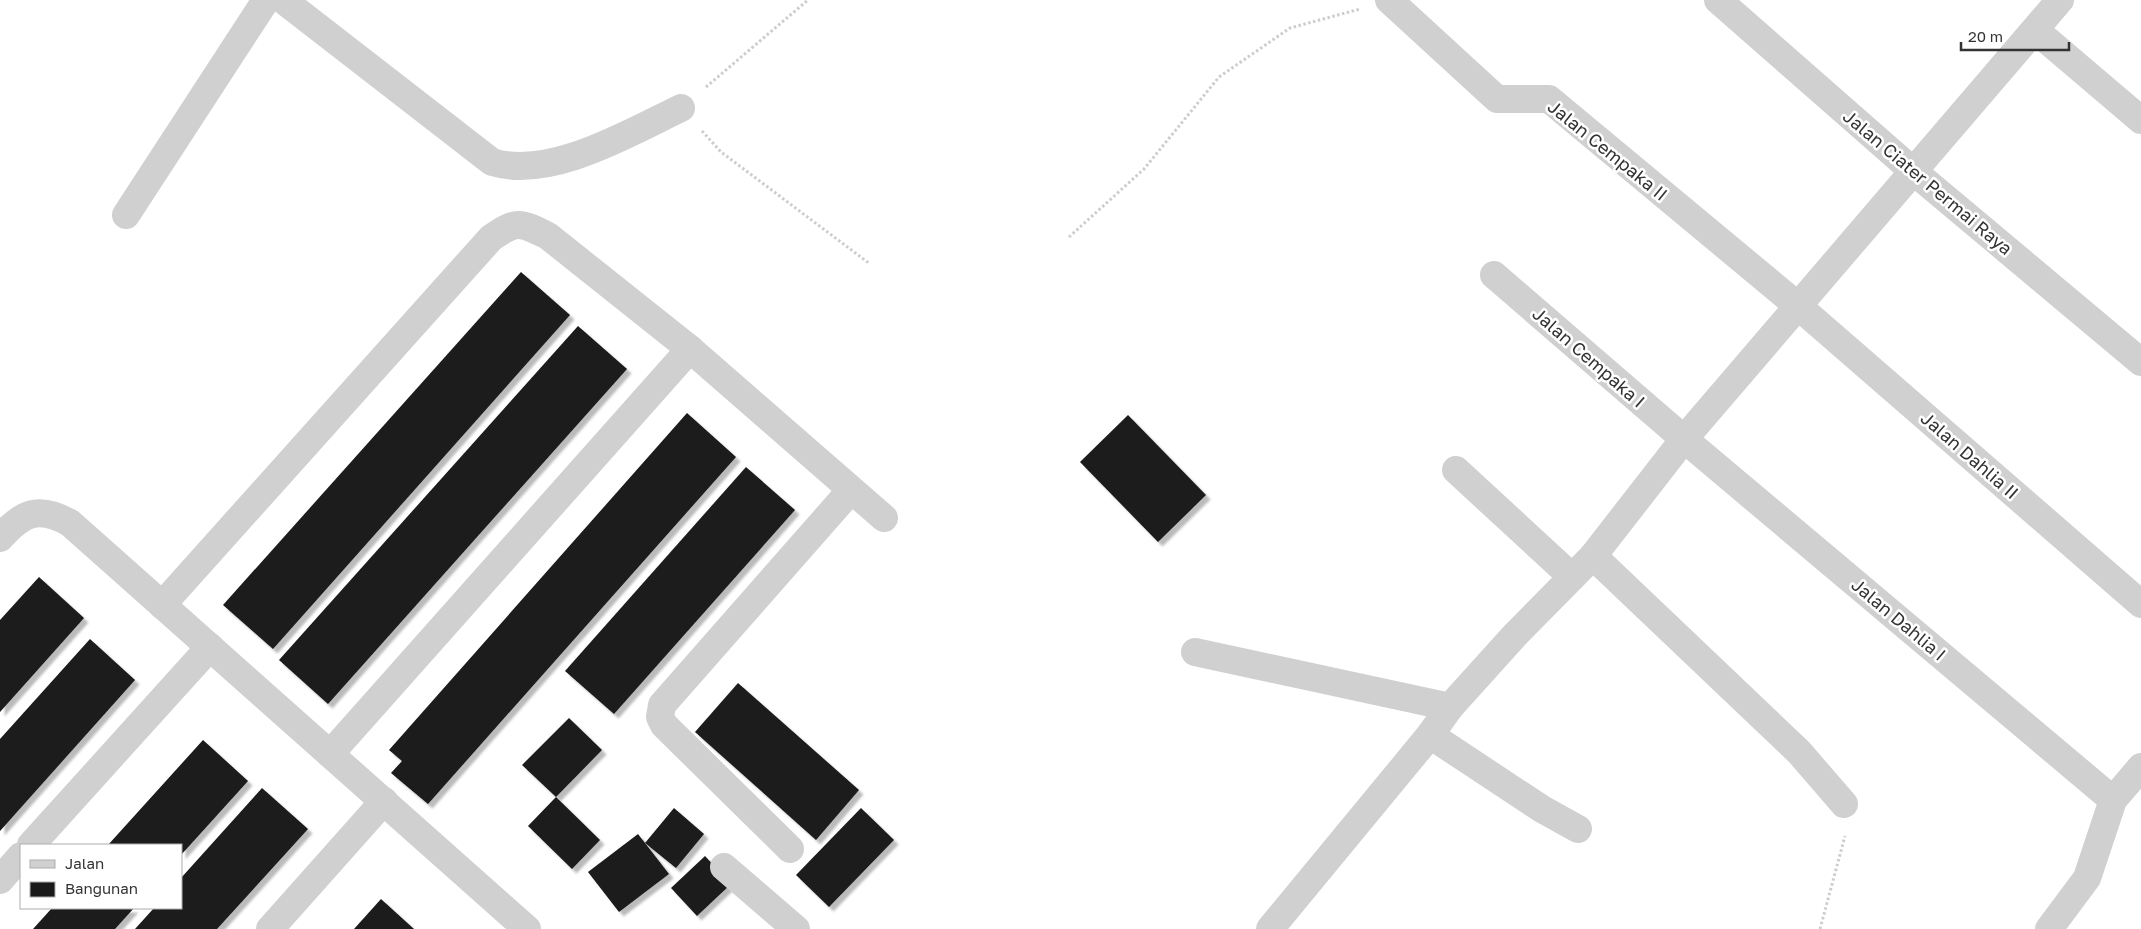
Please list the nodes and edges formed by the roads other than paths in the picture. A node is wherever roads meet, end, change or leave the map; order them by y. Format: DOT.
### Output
graph roads {
  1 [pos="266,0"];
  2 [pos="283,0"];
  3 [pos="1389,0"];
  4 [pos="1718,0"];
  5 [pos="2060,0"];
  6 [pos="2035,30"];
  7 [pos="681,108"];
  8 [pos="2141,120"];
  9 [pos="1913,171"];
  10 [pos="126,214"];
  11 [pos="1494,275"];
  12 [pos="1798,306"];
  13 [pos="690,349"];
  14 [pos="2141,362"];
  15 [pos="1684,439"];
  16 [pos="1456,470"];
  17 [pos="851,490"];
  18 [pos="884,518"];
  19 [pos="0,538"];
  20 [pos="1593,556"];
  21 [pos="1572,577"];
  22 [pos="2141,604"];
  23 [pos="162,605"];
  24 [pos="210,647"];
  25 [pos="1195,652"];
  26 [pos="1450,707"];
  27 [pos="1430,735"];
  28 [pos="330,754"];
  29 [pos="2141,767"];
  30 [pos="2113,800"];
  31 [pos="384,801"];
  32 [pos="1844,804"];
  33 [pos="1578,829"];
  34 [pos="32,844"];
  35 [pos="790,849"];
  36 [pos="20,857"];
  37 [pos="724,867"];
  38 [pos="0,880"];
  39 [pos="270,929"];
  40 [pos="527,929"];
  41 [pos="796,929"];
  42 [pos="1270,929"];
  43 [pos="2049,929"];
  1 -- 10 [label="street"];
  2 -- 7 [label="street"];
  3 -- 12 [label="street, Jalan Cempaka II"];
  4 -- 9 [label="street, Jalan Ciater Permai Raya"];
  5 -- 6 [label="street"];
  6 -- 8 [label="street"];
  6 -- 9 [label="street"];
  9 -- 12 [label="street"];
  9 -- 14 [label="street, Jalan Ciater Permai Raya"];
  11 -- 15 [label="street, Jalan Cempaka I"];
  12 -- 15 [label="street"];
  12 -- 22 [label="street, Jalan Dahlia II"];
  13 -- 17 [label="street"];
  13 -- 23 [label="street"];
  13 -- 28 [label="street"];
  15 -- 20 [label="street"];
  15 -- 30 [label="street, Jalan Dahlia I"];
  16 -- 21 [label="street"];
  17 -- 18 [label="street"];
  17 -- 35 [label="street"];
  19 -- 23 [label="street"];
  20 -- 21 [label="street"];
  20 -- 32 [label="street"];
  21 -- 26 [label="street"];
  23 -- 24 [label="street"];
  24 -- 28 [label="street"];
  24 -- 34 [label="street"];
  25 -- 26 [label="street"];
  26 -- 27 [label="street"];
  27 -- 33 [label="street"];
  27 -- 42 [label="street"];
  28 -- 31 [label="street"];
  29 -- 30 [label="street"];
  30 -- 43 [label="street"];
  31 -- 39 [label="street"];
  31 -- 40 [label="street"];
  36 -- 38 [label="street"];
  37 -- 41 [label="street"];
}
